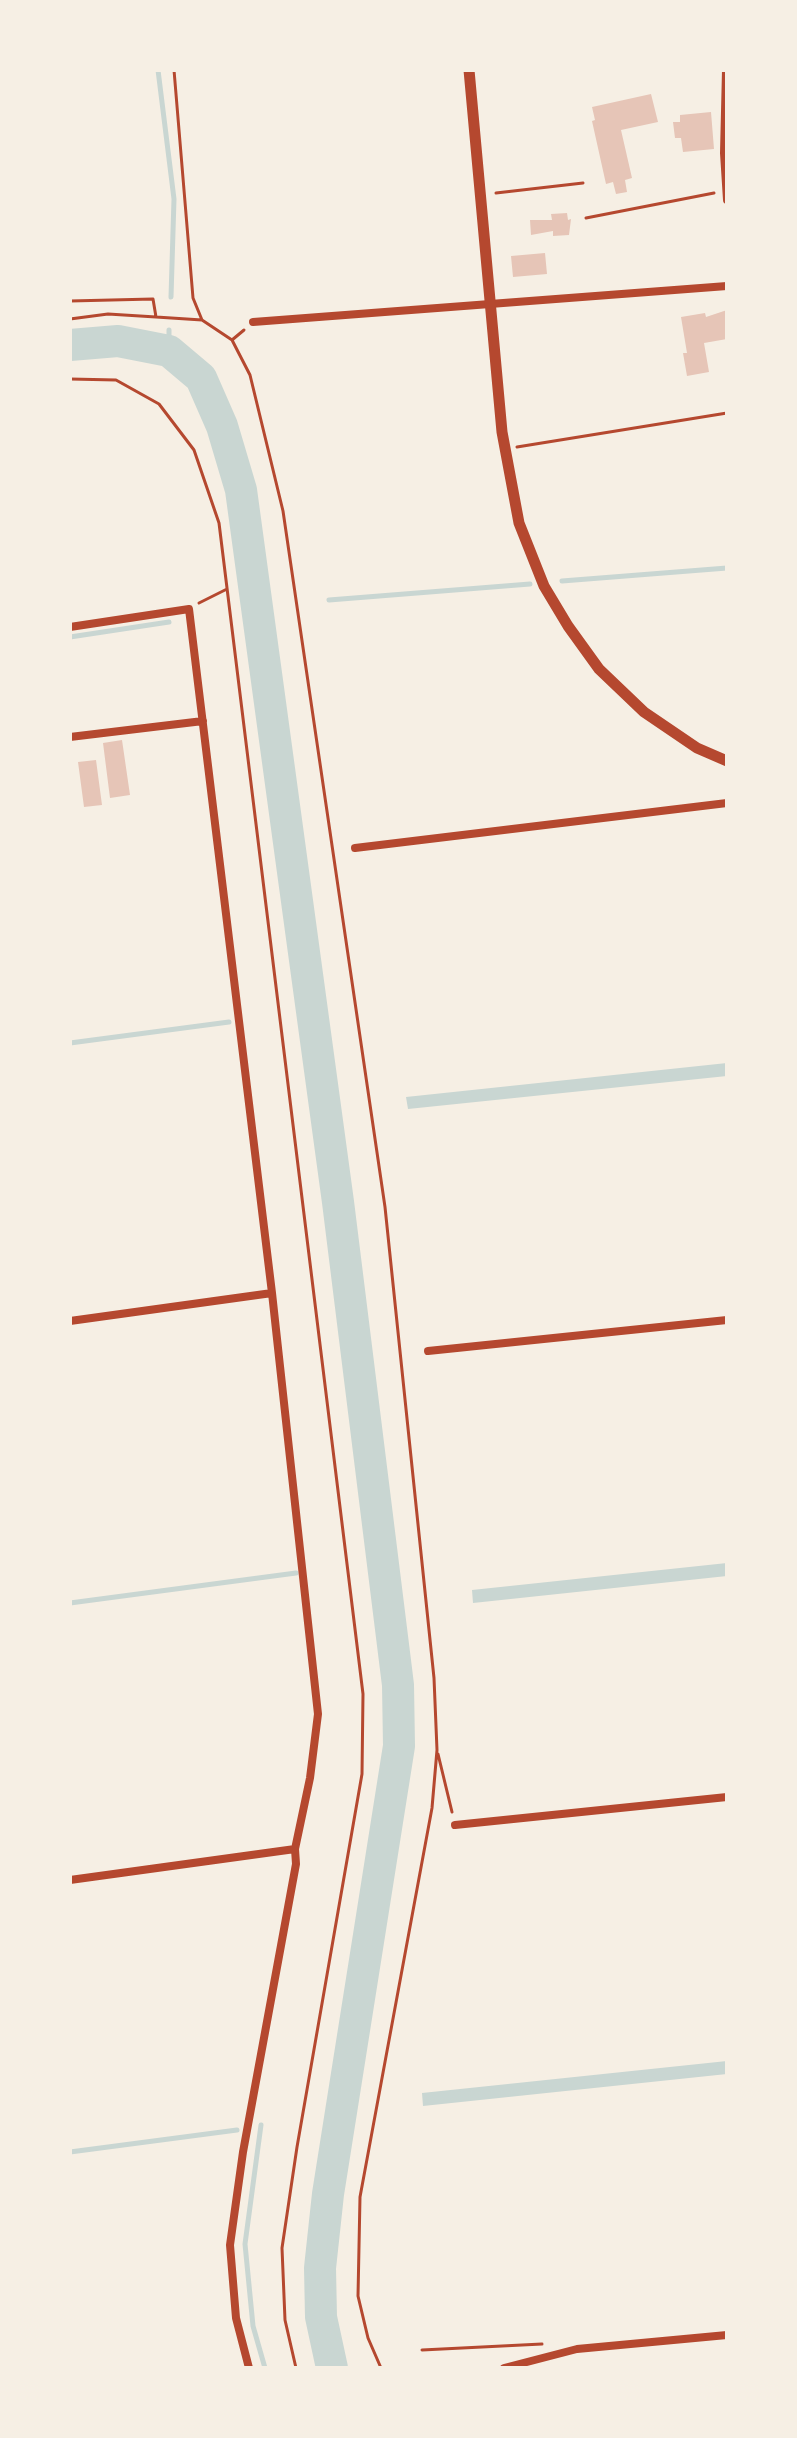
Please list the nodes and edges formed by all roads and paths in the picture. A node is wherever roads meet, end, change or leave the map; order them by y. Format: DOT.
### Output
graph roads {
  1 [pos="174,70"];
  2 [pos="469,70"];
  3 [pos="726,70"];
  4 [pos="583,183"];
  5 [pos="481,195"];
  6 [pos="726,196"];
  7 [pos="586,218"];
  8 [pos="727,286"];
  9 [pos="70,301"];
  10 [pos="491,303"];
  11 [pos="156,317"];
  12 [pos="70,319"];
  13 [pos="202,320"];
  14 [pos="253,322"];
  15 [pos="727,413"];
  16 [pos="505,449"];
  17 [pos="227,589"];
  18 [pos="189,609"];
  19 [pos="70,627"];
  20 [pos="203,721"];
  21 [pos="70,737"];
  22 [pos="727,761"];
  23 [pos="727,803"];
  24 [pos="355,848"];
  25 [pos="272,1293"];
  26 [pos="727,1320"];
  27 [pos="70,1321"];
  28 [pos="428,1351"];
  29 [pos="437,1750"];
  30 [pos="727,1797"];
  31 [pos="455,1825"];
  32 [pos="295,1849"];
  33 [pos="70,1880"];
  34 [pos="727,2335"];
  35 [pos="544,2344"];
  36 [pos="422,2350"];
  37 [pos="249,2368"];
  38 [pos="381,2368"];
  39 [pos="504,2368"];
  1 -- 13 [label="path"];
  2 -- 5 [label="main road"];
  3 -- 6 [label="street"];
  4 -- 5 [label="path"];
  5 -- 10 [label="main road"];
  6 -- 7 [label="path"];
  8 -- 10 [label="street"];
  9 -- 11 [label="path"];
  10 -- 14 [label="street"];
  10 -- 16 [label="main road"];
  11 -- 12 [label="path"];
  11 -- 13 [label="path"];
  13 -- 29 [label="path"];
  15 -- 16 [label="path"];
  16 -- 22 [label="main road"];
  17 -- 18 [label="path"];
  18 -- 19 [label="street"];
  18 -- 20 [label="street"];
  20 -- 21 [label="street"];
  20 -- 25 [label="street"];
  23 -- 24 [label="street"];
  25 -- 27 [label="street"];
  25 -- 32 [label="street"];
  26 -- 28 [label="street"];
  29 -- 31 [label="path"];
  29 -- 38 [label="path"];
  30 -- 31 [label="street"];
  32 -- 33 [label="street"];
  32 -- 37 [label="street"];
  34 -- 39 [label="street"];
  35 -- 36 [label="path"];
}
